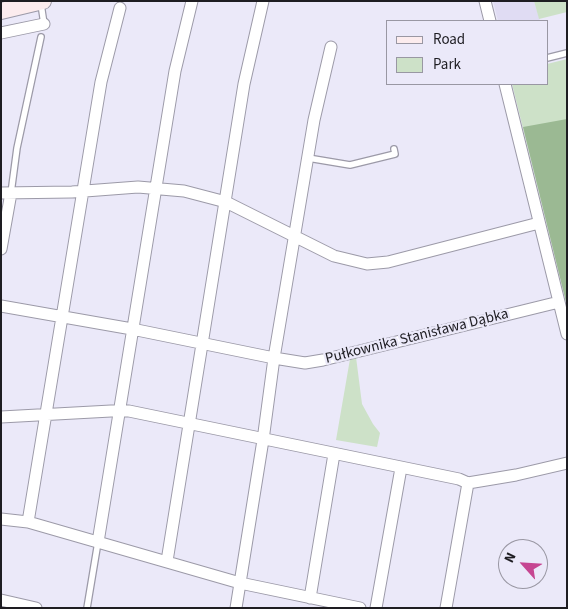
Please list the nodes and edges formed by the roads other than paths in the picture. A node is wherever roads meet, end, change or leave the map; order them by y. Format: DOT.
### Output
graph roads {
  1 [pos="192,1"];
  2 [pos="263,1"];
  3 [pos="485,1"];
  4 [pos="33,2"];
  5 [pos="120,8"];
  6 [pos="1,11"];
  7 [pos="490,20"];
  8 [pos="44,24"];
  9 [pos="1,33"];
  10 [pos="41,37"];
  11 [pos="331,47"];
  12 [pos="567,53"];
  13 [pos="548,58"];
  14 [pos="505,85"];
  15 [pos="394,149"];
  16 [pos="308,158"];
  17 [pos="155,188"];
  18 [pos="83,191"];
  19 [pos="6,193"];
  20 [pos="226,202"];
  21 [pos="539,223"];
  22 [pos="295,237"];
  23 [pos="1,249"];
  24 [pos="558,302"];
  25 [pos="1,306"];
  26 [pos="63,317"];
  27 [pos="132,329"];
  28 [pos="567,334"];
  29 [pos="203,344"];
  30 [pos="274,358"];
  31 [pos="120,410"];
  32 [pos="47,415"];
  33 [pos="1,417"];
  34 [pos="190,423"];
  35 [pos="264,440"];
  36 [pos="334,454"];
  37 [pos="567,463"];
  38 [pos="401,468"];
  39 [pos="468,484"];
  40 [pos="1,519"];
  41 [pos="28,522"];
  42 [pos="98,542"];
  43 [pos="167,561"];
  44 [pos="240,583"];
  45 [pos="310,598"];
  46 [pos="1,600"];
  47 [pos="36,608"];
  48 [pos="87,608"];
  49 [pos="236,608"];
  50 [pos="360,608"];
  51 [pos="376,608"];
  52 [pos="446,608"];
  1 -- 17 [label="street"];
  2 -- 20 [label="street"];
  3 -- 7 [label="street"];
  4 -- 6 [label="main road"];
  4 -- 8 [label="lane"];
  5 -- 18 [label="street"];
  8 -- 9 [label="street"];
  10 -- 19 [label="lane"];
  11 -- 16 [label="street"];
  12 -- 13 [label="lane"];
  14 -- 21 [label="street"];
  15 -- 16 [label="lane"];
  16 -- 22 [label="street"];
  17 -- 18 [label="street"];
  17 -- 20 [label="street"];
  17 -- 27 [label="street"];
  18 -- 19 [label="street"];
  18 -- 26 [label="street"];
  19 -- 23 [label="street"];
  20 -- 22 [label="street"];
  20 -- 29 [label="street"];
  21 -- 22 [label="street"];
  21 -- 24 [label="street"];
  22 -- 30 [label="street"];
  24 -- 28 [label="street"];
  24 -- 30 [label="street, Pułkownika Stanisława Dąbka"];
  25 -- 26 [label="street, Pułkownika Stanisława Dąbka"];
  26 -- 27 [label="street, Pułkownika Stanisława Dąbka"];
  26 -- 32 [label="street"];
  27 -- 29 [label="street, Pułkownika Stanisława Dąbka"];
  27 -- 31 [label="street"];
  29 -- 30 [label="street, Pułkownika Stanisława Dąbka"];
  29 -- 34 [label="street"];
  30 -- 35 [label="street"];
  31 -- 32 [label="street"];
  31 -- 34 [label="street"];
  31 -- 42 [label="street"];
  32 -- 33 [label="street"];
  32 -- 41 [label="street"];
  34 -- 35 [label="street"];
  34 -- 43 [label="street"];
  35 -- 36 [label="street"];
  35 -- 44 [label="street"];
  36 -- 38 [label="street"];
  36 -- 45 [label="street"];
  37 -- 39 [label="street"];
  38 -- 39 [label="street"];
  38 -- 51 [label="street"];
  39 -- 52 [label="street"];
  40 -- 41 [label="street"];
  41 -- 42 [label="street"];
  42 -- 43 [label="street"];
  42 -- 48 [label="lane"];
  43 -- 44 [label="street"];
  44 -- 45 [label="street"];
  44 -- 49 [label="street"];
  45 -- 50 [label="street"];
  46 -- 47 [label="street"];
}
